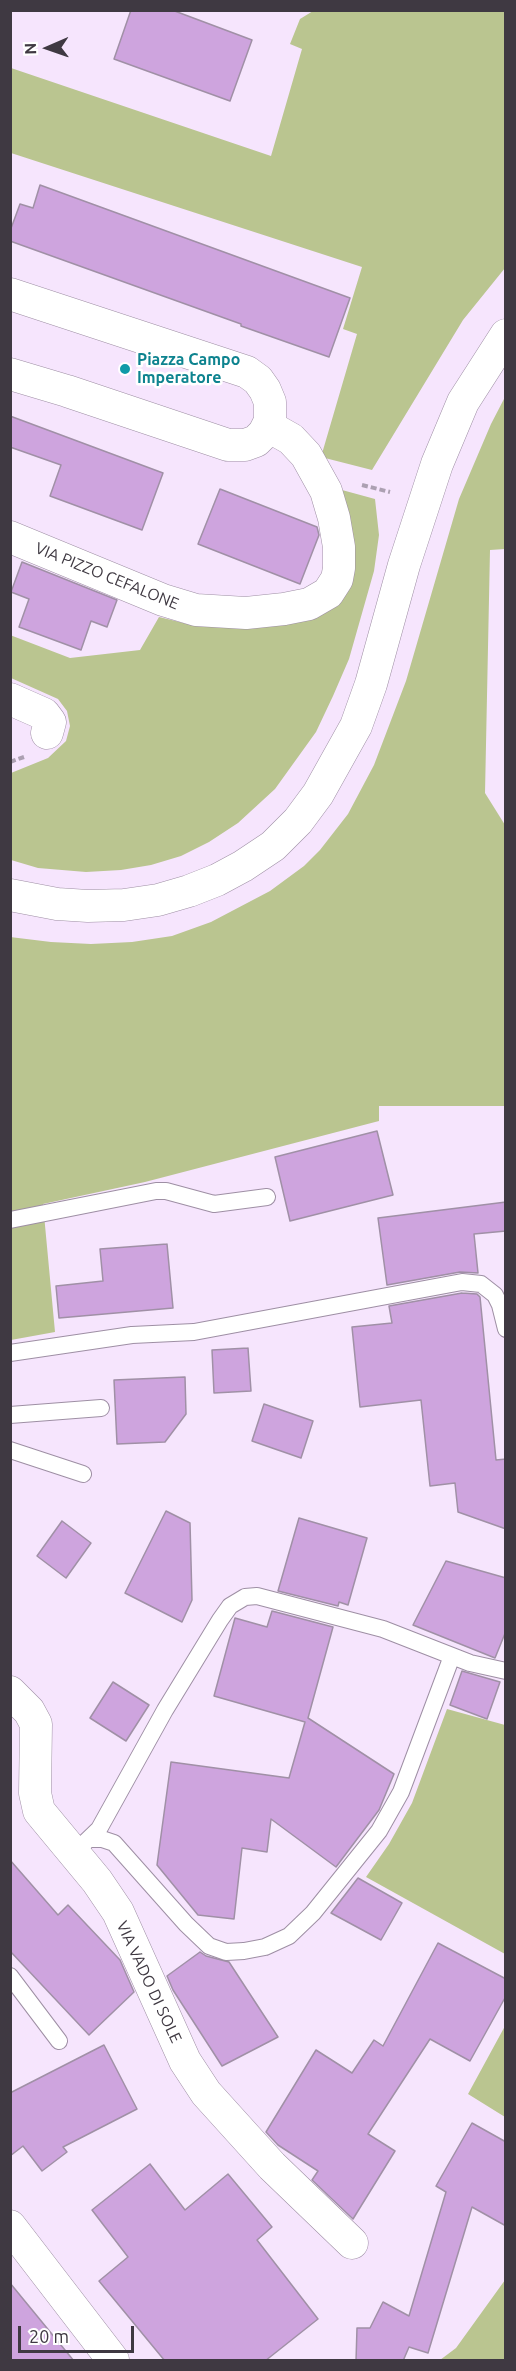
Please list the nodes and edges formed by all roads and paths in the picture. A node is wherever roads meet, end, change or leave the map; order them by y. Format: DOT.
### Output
graph roads {
  1 [pos="10,294"];
  2 [pos="506,335"];
  3 [pos="10,374"];
  4 [pos="268,426"];
  5 [pos="318,474"];
  6 [pos="424,501"];
  7 [pos="10,537"];
  8 [pos="10,699"];
  9 [pos="47,733"];
  10 [pos="10,895"];
  11 [pos="267,1197"];
  12 [pos="10,1220"];
  13 [pos="506,1329"];
  14 [pos="10,1353"];
  15 [pos="101,1408"];
  16 [pos="10,1415"];
  17 [pos="10,1450"];
  18 [pos="83,1474"];
  19 [pos="452,1656"];
  20 [pos="506,1671"];
  21 [pos="10,1692"];
  22 [pos="82,1846"];
  23 [pos="10,1976"];
  24 [pos="60,2041"];
  25 [pos="10,2226"];
  26 [pos="352,2243"];
  27 [pos="113,2361"];
  1 -- 4 [label="street"];
  2 -- 6 [label="street"];
  3 -- 4 [label="street"];
  4 -- 5 [label="street, VIA PIZZO CEFALONE"];
  5 -- 6 [label="path"];
  5 -- 7 [label="street, VIA PIZZO CEFALONE"];
  6 -- 10 [label="street"];
  8 -- 9 [label="street"];
  11 -- 12 [label="lane"];
  13 -- 14 [label="lane"];
  15 -- 16 [label="lane"];
  17 -- 18 [label="lane"];
  19 -- 20 [label="lane"];
  19 -- 22 [label="lane"];
  19 -- 22 [label="lane"];
  21 -- 22 [label="street, VIA VADO DI SOLE"];
  22 -- 26 [label="street, VIA VADO DI SOLE"];
  23 -- 24 [label="lane"];
  25 -- 27 [label="street"];
}
